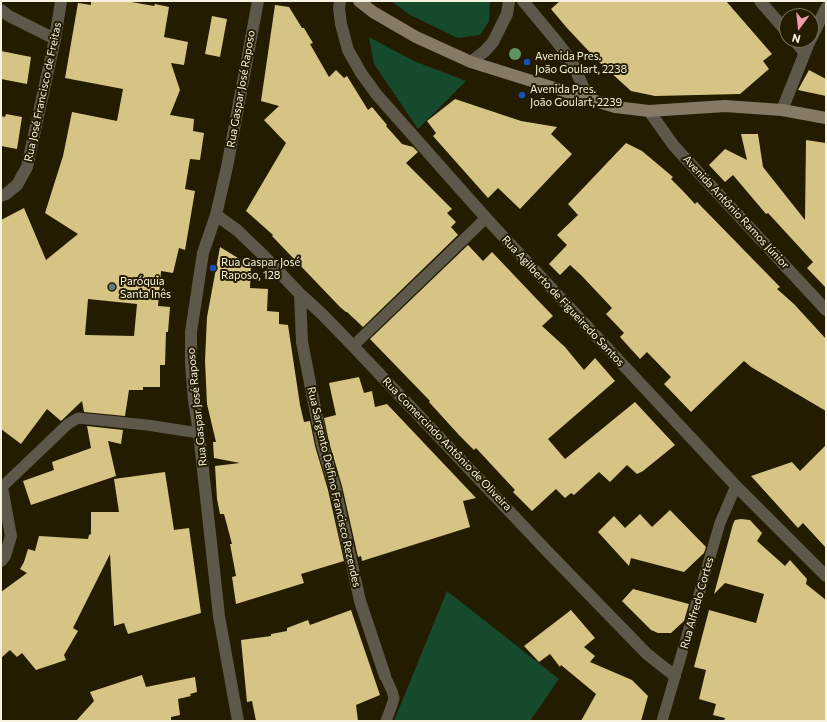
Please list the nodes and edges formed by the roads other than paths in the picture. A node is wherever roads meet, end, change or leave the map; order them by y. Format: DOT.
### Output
graph roads {
  1 [pos="61,1"];
  2 [pos="258,1"];
  3 [pos="340,1"];
  4 [pos="359,1"];
  5 [pos="509,1"];
  6 [pos="523,1"];
  7 [pos="760,1"];
  8 [pos="826,8"];
  9 [pos="1,10"];
  10 [pos="819,22"];
  11 [pos="779,23"];
  12 [pos="55,39"];
  13 [pos="801,48"];
  14 [pos="806,48"];
  15 [pos="804,52"];
  16 [pos="471,62"];
  17 [pos="589,100"];
  18 [pos="782,110"];
  19 [pos="650,111"];
  20 [pos="826,118"];
  21 [pos="1,196"];
  22 [pos="216,215"];
  23 [pos="486,218"];
  24 [pos="300,294"];
  25 [pos="826,310"];
  26 [pos="353,346"];
  27 [pos="199,433"];
  28 [pos="736,486"];
  29 [pos="2,487"];
  30 [pos="1,561"];
  31 [pos="826,576"];
  32 [pos="385,676"];
  33 [pos="675,676"];
  34 [pos="238,721"];
  35 [pos="386,721"];
  36 [pos="662,721"];
  1 -- 12 [label="street, Rua José Francisco de Freitas"];
  2 -- 22 [label="street, Rua Gaspar José Raposo"];
  3 -- 23 [label="street, Rua Agilberto de Figueiredo Santos"];
  4 -- 16 [label="street"];
  5 -- 16 [label="street"];
  6 -- 17 [label="street"];
  7 -- 11 [label="street"];
  8 -- 10 [label="street"];
  9 -- 12 [label="street"];
  12 -- 21 [label="street, Rua José Francisco de Freitas"];
  13 -- 15 [label="street"];
  14 -- 15 [label="street"];
  15 -- 18 [label="street"];
  16 -- 17 [label="street"];
  17 -- 19 [label="street"];
  18 -- 19 [label="street"];
  18 -- 20 [label="street"];
  19 -- 25 [label="street, Avenida Antônio Ramos Júnior"];
  22 -- 24 [label="street, Rua Comercindo Antônio de Oliveira"];
  22 -- 27 [label="street, Rua Gaspar José Raposo"];
  23 -- 26 [label="lane"];
  23 -- 28 [label="street, Rua Agilberto de Figueiredo Santos"];
  24 -- 26 [label="street, Rua Comercindo Antônio de Oliveira"];
  24 -- 32 [label="street, Rua Sargento Delfino Francisco Rezendes"];
  26 -- 33 [label="street, Rua Comercindo Antônio de Oliveira"];
  27 -- 29 [label="lane"];
  27 -- 34 [label="street, Rua Gaspar José Raposo"];
  28 -- 31 [label="street, Rua Agilberto de Figueiredo Santos"];
  28 -- 33 [label="lane, Rua Alfredo Cortes"];
  29 -- 30 [label="street"];
  32 -- 35 [label="lane"];
  33 -- 36 [label="lane, Rua Alfredo Cortes"];
}
